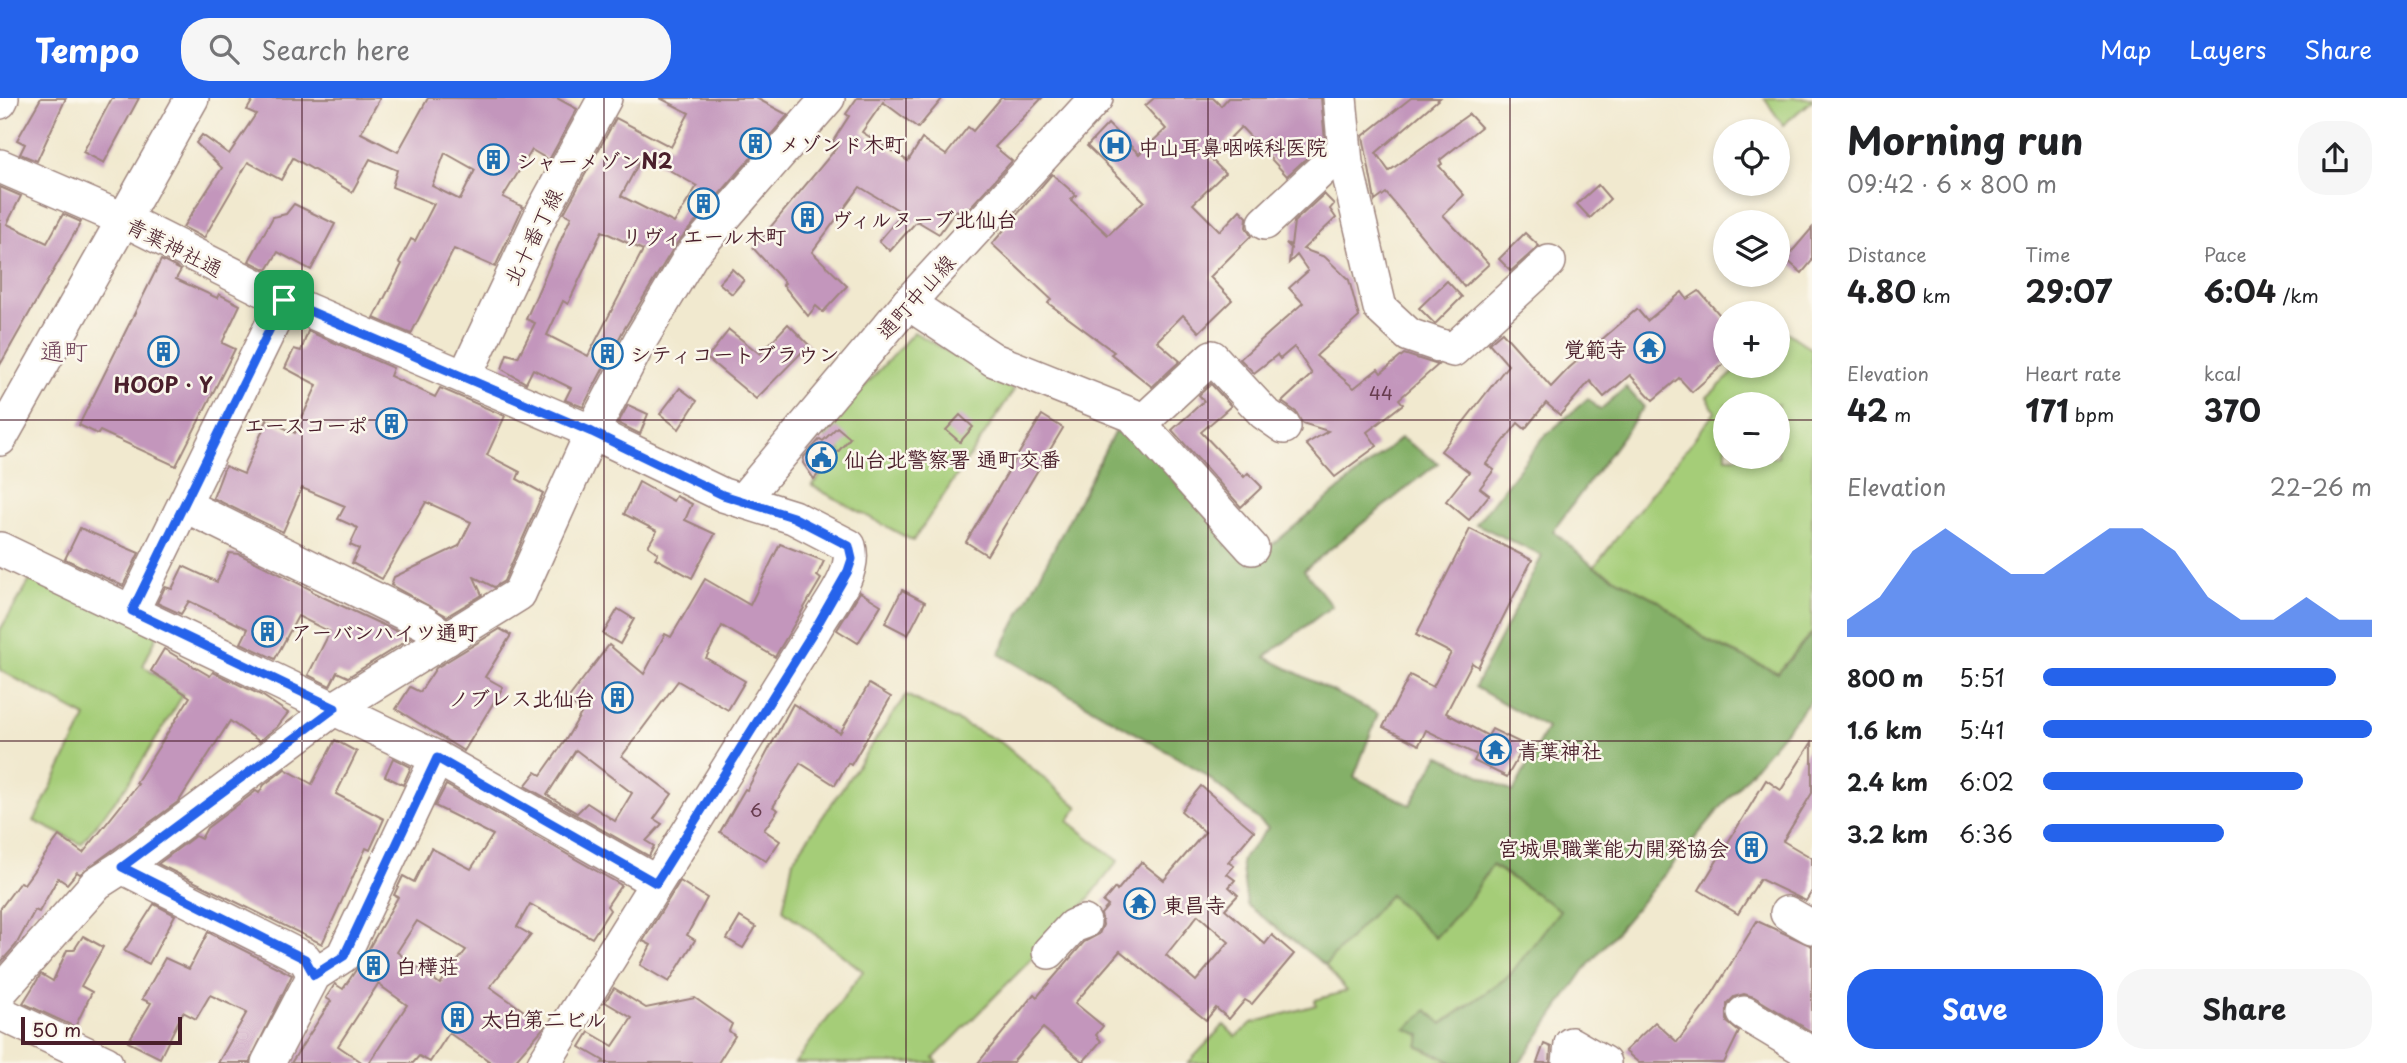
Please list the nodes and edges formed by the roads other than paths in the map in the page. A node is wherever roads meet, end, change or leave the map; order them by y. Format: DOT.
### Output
graph roads {
  1 [pos="192,98"];
  2 [pos="605,98"];
  3 [pos="828,98"];
  4 [pos="1340,98"];
  5 [pos="1078,104"];
  6 [pos="1344,149"];
  7 [pos="0,166"];
  8 [pos="123,219"];
  9 [pos="1265,223"];
  10 [pos="1549,262"];
  11 [pos="284,300"];
  12 [pos="908,303"];
  13 [pos="465,376"];
  14 [pos="1140,424"];
  15 [pos="1284,428"];
  16 [pos="592,432"];
  17 [pos="0,439"];
  18 [pos="741,501"];
  19 [pos="184,505"];
  20 [pos="1252,548"];
  21 [pos="0,550"];
  22 [pos="132,611"];
  23 [pos="447,639"];
  24 [pos="335,708"];
  25 [pos="437,758"];
  26 [pos="122,867"];
  27 [pos="656,883"];
  28 [pos="1084,922"];
  29 [pos="1049,953"];
  30 [pos="314,975"];
  31 [pos="0,992"];
  32 [pos="0,1013"];
  33 [pos="1744,1013"];
  34 [pos="1812,1054"];
  35 [pos="106,1063"];
  36 [pos="268,1063"];
  37 [pos="544,1063"];
  38 [pos="1569,1063"];
  39 [pos="1604,1063"];
  1 -- 8 [label="street"];
  2 -- 13 [label="street, 北十番丁線"];
  3 -- 16 [label="street"];
  4 -- 6 [label="street"];
  5 -- 12 [label="street, 通町中山線"];
  6 -- 9 [label="street"];
  6 -- 10 [label="street"];
  7 -- 8 [label="street, 青葉神社通"];
  8 -- 11 [label="street, 青葉神社通"];
  8 -- 17 [label="street"];
  11 -- 13 [label="street, 青葉神社通"];
  11 -- 19 [label="street"];
  12 -- 14 [label="street"];
  12 -- 18 [label="street, 通町中山線"];
  13 -- 16 [label="street, 青葉神社通"];
  14 -- 15 [label="street"];
  14 -- 20 [label="street"];
  16 -- 18 [label="street, 青葉神社通"];
  16 -- 23 [label="street"];
  18 -- 27 [label="street, 青葉神社通"];
  19 -- 22 [label="street"];
  19 -- 23 [label="street"];
  21 -- 22 [label="street"];
  22 -- 24 [label="street"];
  23 -- 24 [label="street"];
  24 -- 25 [label="street"];
  24 -- 26 [label="street"];
  25 -- 27 [label="street"];
  25 -- 30 [label="street"];
  26 -- 30 [label="street"];
  26 -- 31 [label="street"];
  27 -- 37 [label="street"];
  28 -- 29 [label="street"];
  30 -- 36 [label="street"];
  32 -- 35 [label="street"];
  33 -- 34 [label="street"];
  38 -- 39 [label="street"];
}
